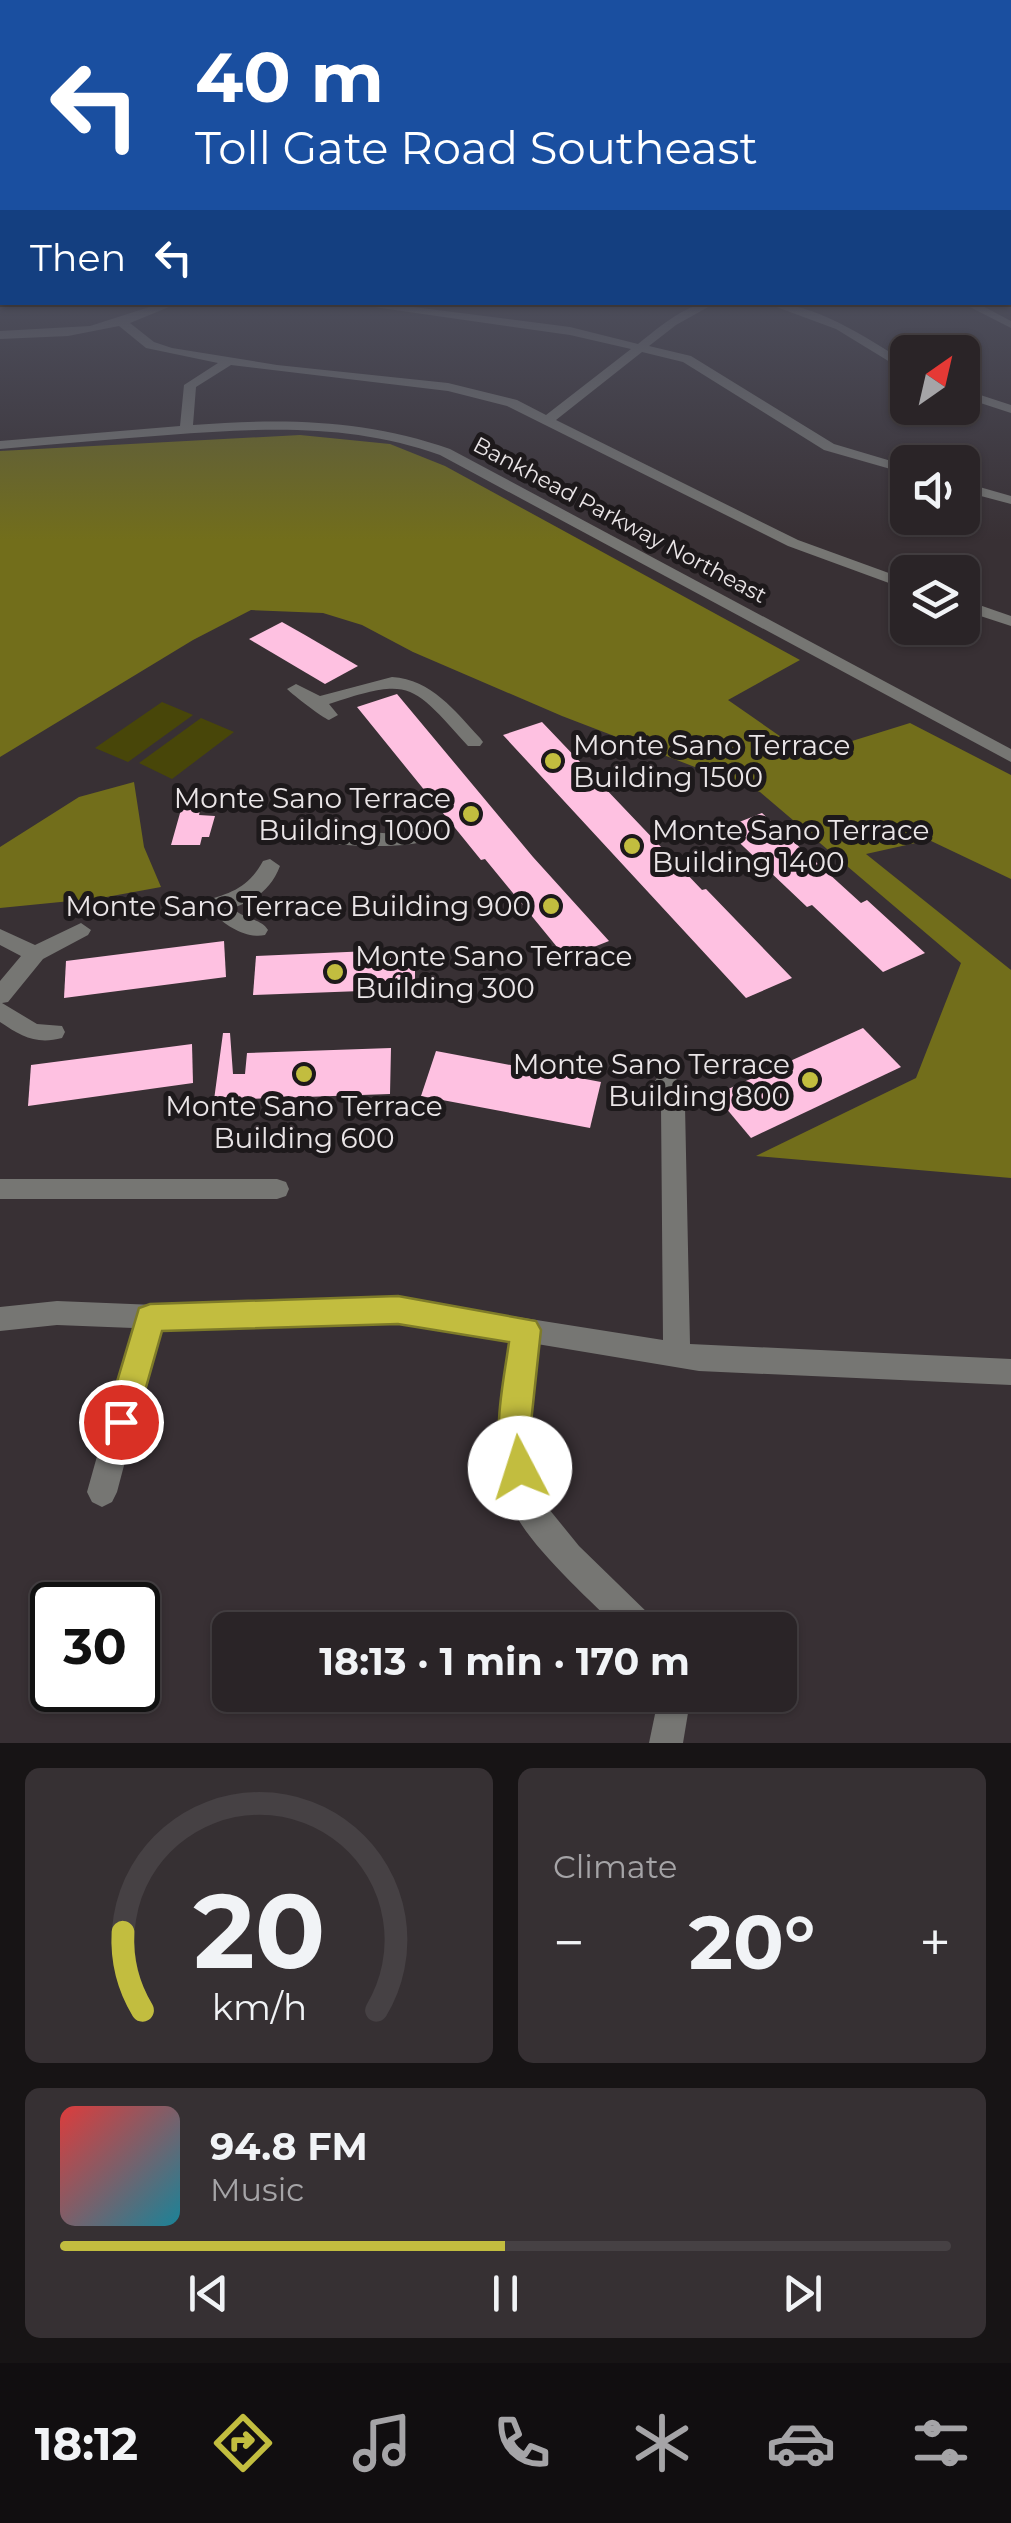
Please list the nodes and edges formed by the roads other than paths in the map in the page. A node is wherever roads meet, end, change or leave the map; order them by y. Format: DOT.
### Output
graph roads {
  1 [pos="202,377"];
  2 [pos="368,377"];
  3 [pos="604,377"];
  4 [pos="718,377"];
  5 [pos="980,399"];
  6 [pos="1011,409"];
  7 [pos="549,419"];
  8 [pos="186,430"];
  9 [pos="0,444"];
  10 [pos="890,465"];
  11 [pos="980,491"];
  12 [pos="1011,500"];
  13 [pos="890,579"];
  14 [pos="980,610"];
  15 [pos="1011,621"];
  16 [pos="296,689"];
  17 [pos="474,742"];
  18 [pos="1011,756"];
  19 [pos="280,832"];
  20 [pos="422,837"];
  21 [pos="270,866"];
  22 [pos="81,930"];
  23 [pos="258,930"];
  24 [pos="0,936"];
  25 [pos="35,954"];
  26 [pos="0,996"];
  27 [pos="0,1012"];
  28 [pos="54,1032"];
  29 [pos="667,1081"];
  30 [pos="276,1189"];
  31 [pos="0,1190"];
  32 [pos="150,1318"];
  33 [pos="0,1319"];
  34 [pos="525,1330"];
  35 [pos="677,1355"];
  36 [pos="1011,1372"];
  37 [pos="102,1492"];
  38 [pos="624,1612"];
  39 [pos="671,1712"];
  40 [pos="666,1743"];
  1 -- 8 [label="street"];
  2 -- 7 [label="street"];
  3 -- 7 [label="street"];
  4 -- 10 [label="street"];
  5 -- 6 [label="street"];
  7 -- 13 [label="street"];
  8 -- 9 [label="street, Bankhead Parkway Northeast"];
  8 -- 18 [label="street, Bankhead Parkway Northeast"];
  11 -- 12 [label="street"];
  14 -- 15 [label="street"];
  16 -- 17 [label="street"];
  19 -- 20 [label="street"];
  21 -- 23 [label="street"];
  22 -- 25 [label="street"];
  24 -- 25 [label="street"];
  25 -- 26 [label="street"];
  27 -- 28 [label="street"];
  29 -- 35 [label="street"];
  30 -- 31 [label="street"];
  32 -- 33 [label="street"];
  32 -- 34 [label="street"];
  32 -- 37 [label="street"];
  34 -- 35 [label="street"];
  34 -- 38 [label="street"];
  35 -- 36 [label="street"];
  39 -- 40 [label="street"];
}
